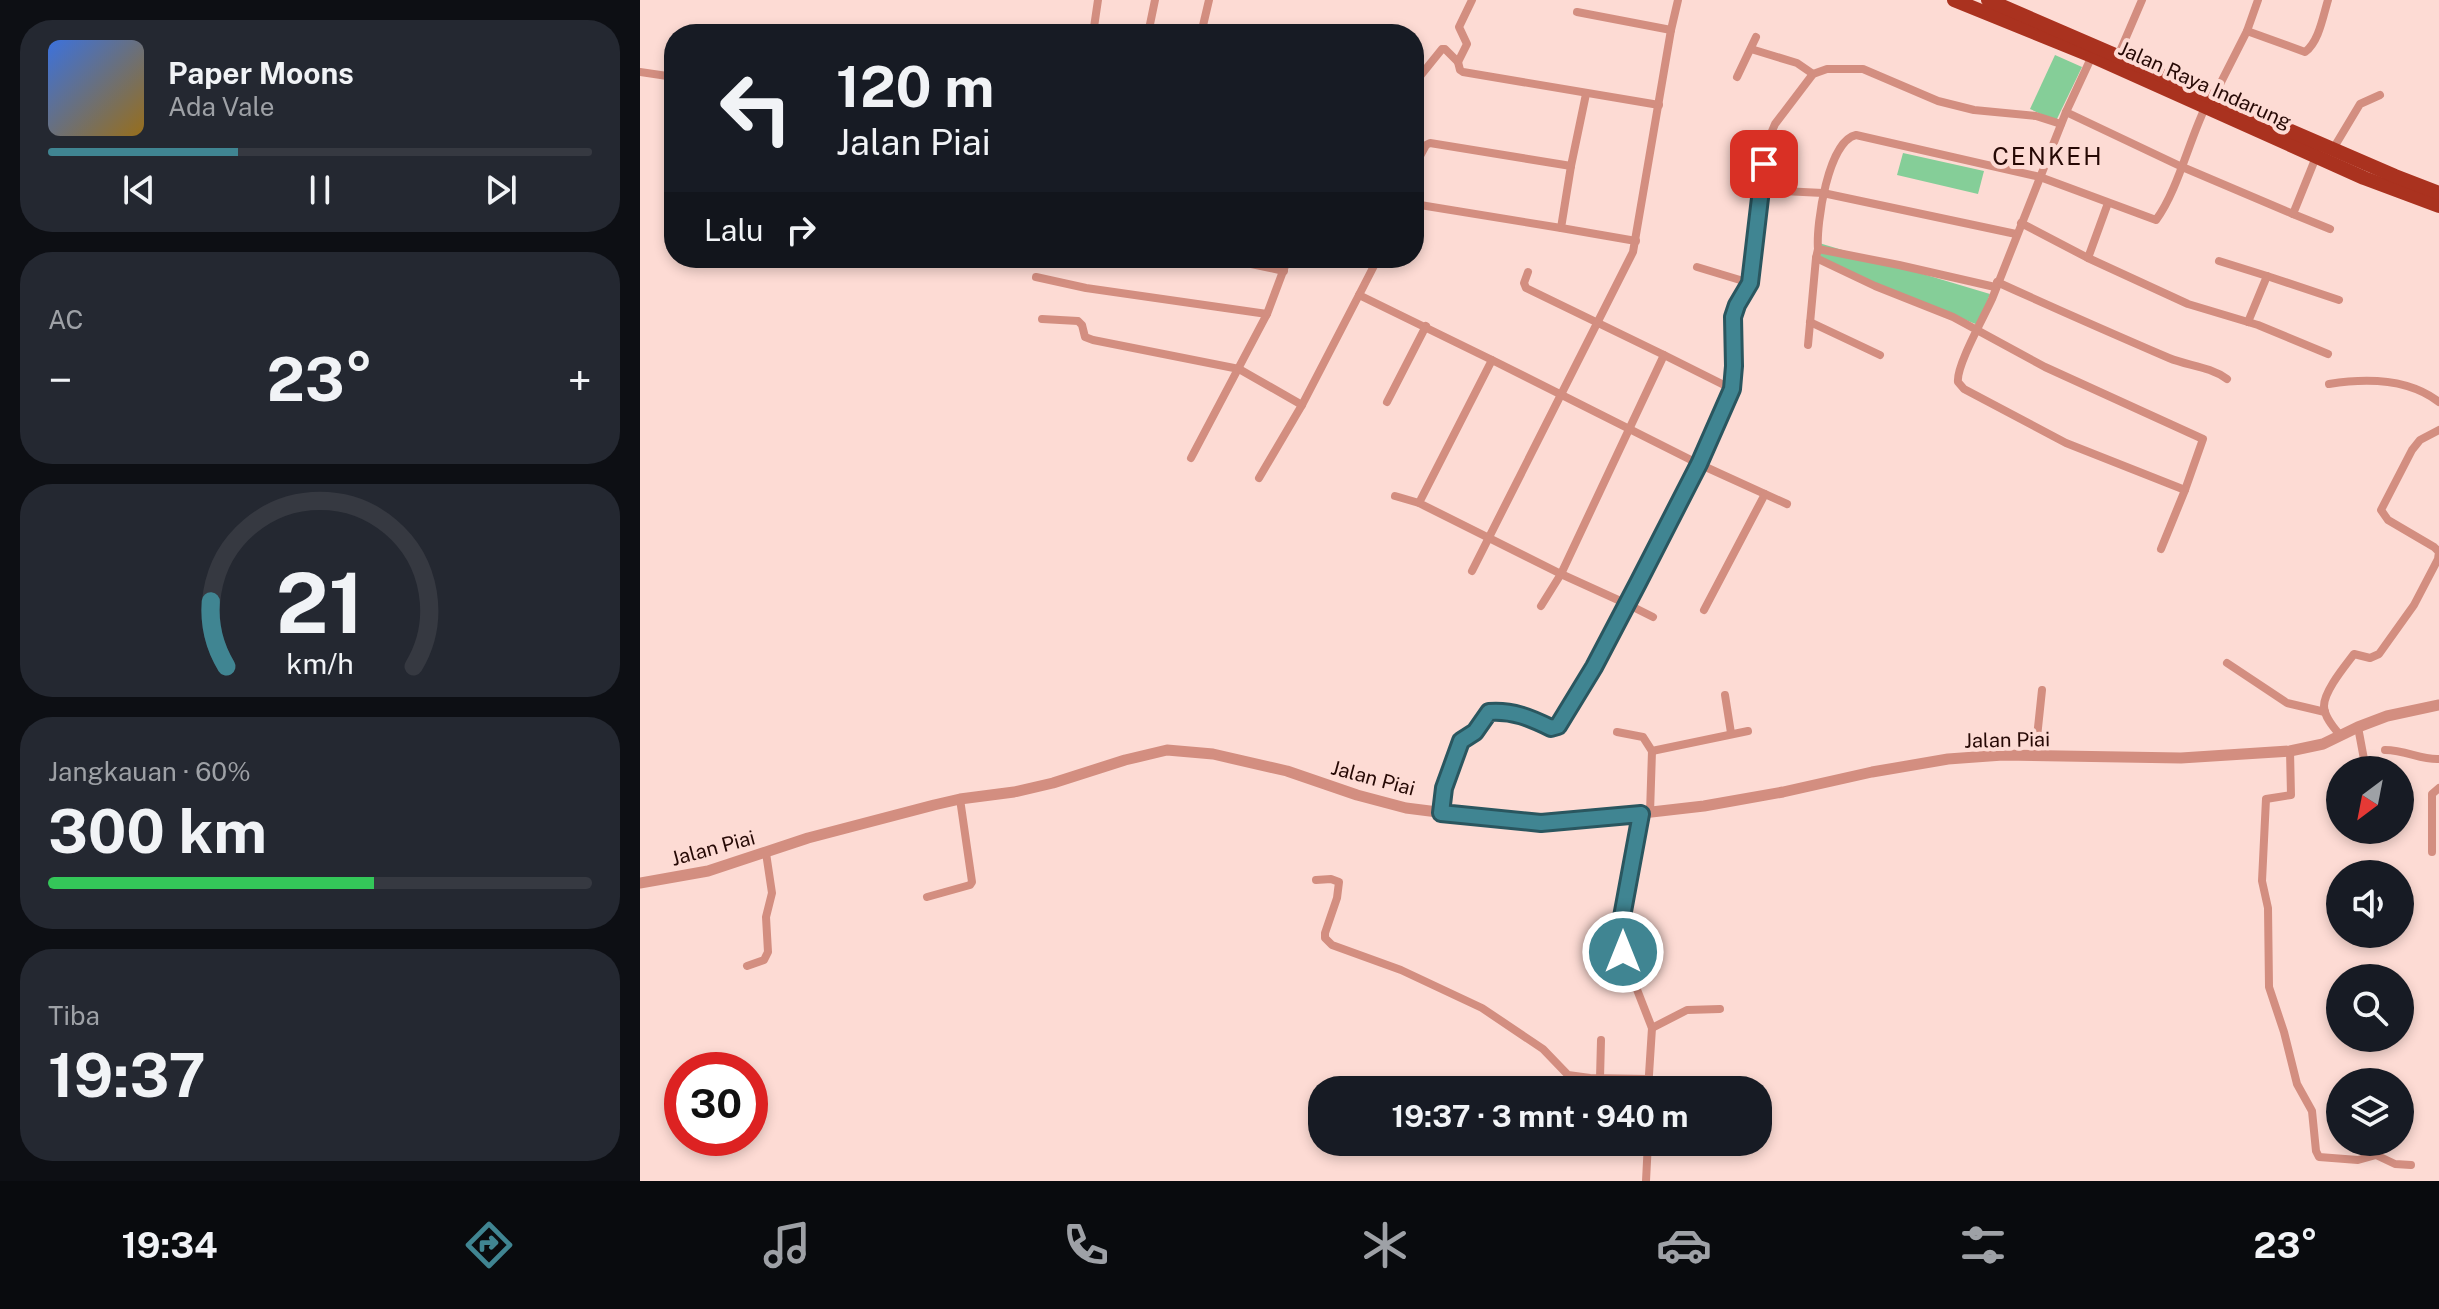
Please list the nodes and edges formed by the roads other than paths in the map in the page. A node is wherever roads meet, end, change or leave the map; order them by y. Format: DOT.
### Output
graph roads {
  1 [pos="1098,0"];
  2 [pos="1155,0"];
  3 [pos="1472,0"];
  4 [pos="1678,0"];
  5 [pos="1954,0"];
  6 [pos="1988,0"];
  7 [pos="2142,0"];
  8 [pos="2258,0"];
  9 [pos="2328,0"];
  10 [pos="1206,1"];
  11 [pos="2011,11"];
  12 [pos="1577,12"];
  13 [pos="1094,24"];
  14 [pos="1150,24"];
  15 [pos="1203,24"];
  16 [pos="1671,30"];
  17 [pos="2247,31"];
  18 [pos="1756,37"];
  19 [pos="1751,49"];
  20 [pos="2092,56"];
  21 [pos="2118,56"];
  22 [pos="1458,62"];
  23 [pos="1424,71"];
  24 [pos="2139,71"];
  25 [pos="640,72"];
  26 [pos="1813,74"];
  27 [pos="664,76"];
  28 [pos="1737,77"];
  29 [pos="1586,94"];
  30 [pos="2380,95"];
  31 [pos="2209,103"];
  32 [pos="1659,105"];
  33 [pos="2066,112"];
  34 [pos="2061,124"];
  35 [pos="2301,142"];
  36 [pos="1424,149"];
  37 [pos="2333,149"];
  38 [pos="2316,157"];
  39 [pos="1571,166"];
  40 [pos="2180,166"];
  41 [pos="2040,177"];
  42 [pos="2384,178"];
  43 [pos="1762,190"];
  44 [pos="1823,193"];
  45 [pos="2439,193"];
  46 [pos="2108,203"];
  47 [pos="1424,206"];
  48 [pos="2439,206"];
  49 [pos="2293,214"];
  50 [pos="2021,223"];
  51 [pos="1561,228"];
  52 [pos="2330,229"];
  53 [pos="2016,234"];
  54 [pos="1636,241"];
  55 [pos="1817,253"];
  56 [pos="2088,258"];
  57 [pos="2219,261"];
  58 [pos="1697,267"];
  59 [pos="1272,268"];
  60 [pos="1285,268"];
  61 [pos="1373,268"];
  62 [pos="1284,271"];
  63 [pos="1528,272"];
  64 [pos="2267,276"];
  65 [pos="1036,277"];
  66 [pos="1750,283"];
  67 [pos="1996,285"];
  68 [pos="1359,295"];
  69 [pos="2339,300"];
  70 [pos="1267,314"];
  71 [pos="1042,319"];
  72 [pos="1810,322"];
  73 [pos="2248,322"];
  74 [pos="1598,324"];
  75 [pos="1426,326"];
  76 [pos="1978,329"];
  77 [pos="1808,345"];
  78 [pos="2328,354"];
  79 [pos="1664,355"];
  80 [pos="1880,355"];
  81 [pos="1492,360"];
  82 [pos="1239,369"];
  83 [pos="2227,379"];
  84 [pos="2329,384"];
  85 [pos="1732,389"];
  86 [pos="1563,394"];
  87 [pos="1387,402"];
  88 [pos="2439,402"];
  89 [pos="1302,405"];
  90 [pos="1630,430"];
  91 [pos="2439,430"];
  92 [pos="1191,458"];
  93 [pos="1699,464"];
  94 [pos="1259,478"];
  95 [pos="2185,490"];
  96 [pos="1765,494"];
  97 [pos="1395,496"];
  98 [pos="1419,503"];
  99 [pos="1787,504"];
  100 [pos="1490,537"];
  101 [pos="2161,549"];
  102 [pos="1472,571"];
  103 [pos="1561,574"];
  104 [pos="1627,604"];
  105 [pos="1541,606"];
  106 [pos="1704,610"];
  107 [pos="1653,617"];
  108 [pos="2227,663"];
  109 [pos="2042,690"];
  110 [pos="1725,695"];
  111 [pos="2439,705"];
  112 [pos="2325,712"];
  113 [pos="2358,727"];
  114 [pos="1748,731"];
  115 [pos="1617,732"];
  116 [pos="1731,733"];
  117 [pos="2340,735"];
  118 [pos="2385,750"];
  119 [pos="1652,751"];
  120 [pos="2290,751"];
  121 [pos="2035,756"];
  122 [pos="2363,756"];
  123 [pos="2439,759"];
  124 [pos="2439,788"];
  125 [pos="960,799"];
  126 [pos="1441,813"];
  127 [pos="1645,813"];
  128 [pos="2432,852"];
  129 [pos="766,853"];
  130 [pos="1316,880"];
  131 [pos="640,883"];
  132 [pos="927,897"];
  133 [pos="747,966"];
  134 [pos="1720,1009"];
  135 [pos="1652,1028"];
  136 [pos="1601,1040"];
  137 [pos="1579,1076"];
  138 [pos="1600,1076"];
  139 [pos="1648,1076"];
  140 [pos="1647,1156"];
  141 [pos="2411,1165"];
  142 [pos="1646,1181"];
  1 -- 13 [label="street"];
  2 -- 14 [label="street"];
  3 -- 22 [label="street"];
  4 -- 16 [label="street"];
  5 -- 11 [label="highway, Jalan Raya Indarung"];
  6 -- 11 [label="highway, Jalan Raya Indarung"];
  7 -- 21 [label="street"];
  8 -- 17 [label="street"];
  9 -- 17 [label="street"];
  10 -- 15 [label="street"];
  11 -- 20 [label="highway, Jalan Raya Indarung"];
  11 -- 21 [label="highway, Jalan Raya Indarung"];
  12 -- 16 [label="street"];
  16 -- 32 [label="street"];
  17 -- 31 [label="street"];
  18 -- 19 [label="street"];
  19 -- 26 [label="street"];
  19 -- 28 [label="street"];
  20 -- 24 [label="highway, Jalan Raya Indarung"];
  20 -- 33 [label="street"];
  21 -- 24 [label="highway, Jalan Raya Indarung"];
  22 -- 23 [label="street"];
  22 -- 29 [label="street"];
  24 -- 31 [label="highway, Jalan Raya Indarung"];
  25 -- 27 [label="street"];
  26 -- 34 [label="street"];
  26 -- 43 [label="street"];
  29 -- 32 [label="street"];
  29 -- 39 [label="street"];
  30 -- 37 [label="street"];
  31 -- 35 [label="highway, Jalan Raya Indarung"];
  31 -- 40 [label="street"];
  32 -- 54 [label="street"];
  33 -- 34 [label="street"];
  33 -- 40 [label="street"];
  34 -- 41 [label="street"];
  35 -- 37 [label="highway, Jalan Raya Indarung"];
  35 -- 38 [label="highway, Jalan Raya Indarung"];
  36 -- 39 [label="street"];
  37 -- 42 [label="highway, Jalan Raya Indarung"];
  38 -- 42 [label="highway, Jalan Raya Indarung"];
  38 -- 49 [label="street"];
  39 -- 51 [label="street"];
  40 -- 46 [label="street"];
  40 -- 49 [label="street"];
  41 -- 44 [label="street"];
  41 -- 46 [label="street"];
  41 -- 50 [label="street"];
  42 -- 45 [label="highway, Jalan Raya Indarung"];
  42 -- 48 [label="highway, Jalan Raya Indarung"];
  43 -- 44 [label="street"];
  43 -- 66 [label="street"];
  44 -- 53 [label="street"];
  44 -- 55 [label="street"];
  46 -- 56 [label="street"];
  47 -- 51 [label="street"];
  49 -- 52 [label="street"];
  50 -- 53 [label="street"];
  50 -- 56 [label="street"];
  51 -- 54 [label="street"];
  53 -- 67 [label="street"];
  54 -- 74 [label="street"];
  55 -- 67 [label="street"];
  55 -- 72 [label="street"];
  55 -- 76 [label="street"];
  56 -- 73 [label="street"];
  57 -- 64 [label="street"];
  58 -- 66 [label="street"];
  59 -- 62 [label="street"];
  60 -- 62 [label="street"];
  61 -- 68 [label="street"];
  62 -- 70 [label="street"];
  63 -- 74 [label="street"];
  64 -- 69 [label="street"];
  64 -- 73 [label="street"];
  65 -- 70 [label="street"];
  66 -- 85 [label="street"];
  67 -- 76 [label="street"];
  67 -- 83 [label="street"];
  68 -- 75 [label="street"];
  68 -- 89 [label="street"];
  70 -- 82 [label="street"];
  71 -- 82 [label="street"];
  72 -- 77 [label="street"];
  72 -- 80 [label="street"];
  73 -- 78 [label="street"];
  74 -- 79 [label="street"];
  74 -- 86 [label="street"];
  75 -- 81 [label="street"];
  75 -- 87 [label="street"];
  76 -- 95 [label="street"];
  76 -- 95 [label="street"];
  79 -- 85 [label="street"];
  79 -- 90 [label="street"];
  81 -- 86 [label="street"];
  81 -- 98 [label="street"];
  82 -- 89 [label="street"];
  82 -- 92 [label="street"];
  84 -- 88 [label="street"];
  85 -- 93 [label="street"];
  86 -- 90 [label="street"];
  86 -- 100 [label="street"];
  89 -- 94 [label="street"];
  90 -- 93 [label="street"];
  90 -- 103 [label="street"];
  91 -- 112 [label="street"];
  93 -- 96 [label="street"];
  93 -- 104 [label="street"];
  95 -- 101 [label="street"];
  96 -- 99 [label="street"];
  96 -- 106 [label="street"];
  97 -- 98 [label="street"];
  98 -- 100 [label="street"];
  100 -- 102 [label="street"];
  100 -- 103 [label="street"];
  103 -- 104 [label="street"];
  103 -- 105 [label="street"];
  104 -- 107 [label="street"];
  104 -- 126 [label="street"];
  108 -- 112 [label="street"];
  109 -- 121 [label="street"];
  110 -- 116 [label="street"];
  111 -- 113 [label="street, Jalan Piai"];
  112 -- 117 [label="street"];
  113 -- 117 [label="street, Jalan Piai"];
  113 -- 122 [label="street"];
  114 -- 116 [label="street"];
  115 -- 119 [label="street"];
  116 -- 119 [label="street"];
  117 -- 120 [label="street, Jalan Piai"];
  118 -- 123 [label="street"];
  119 -- 127 [label="street"];
  120 -- 121 [label="street, Jalan Piai"];
  120 -- 141 [label="street"];
  121 -- 127 [label="street, Jalan Piai"];
  124 -- 128 [label="street"];
  125 -- 126 [label="street, Jalan Piai"];
  125 -- 129 [label="street, Jalan Piai"];
  125 -- 132 [label="street"];
  126 -- 127 [label="street, Jalan Piai"];
  127 -- 135 [label="street"];
  129 -- 131 [label="street, Jalan Piai"];
  129 -- 133 [label="street"];
  130 -- 137 [label="street"];
  134 -- 135 [label="street"];
  135 -- 139 [label="street"];
  136 -- 138 [label="street"];
  140 -- 142 [label="street"];
}
